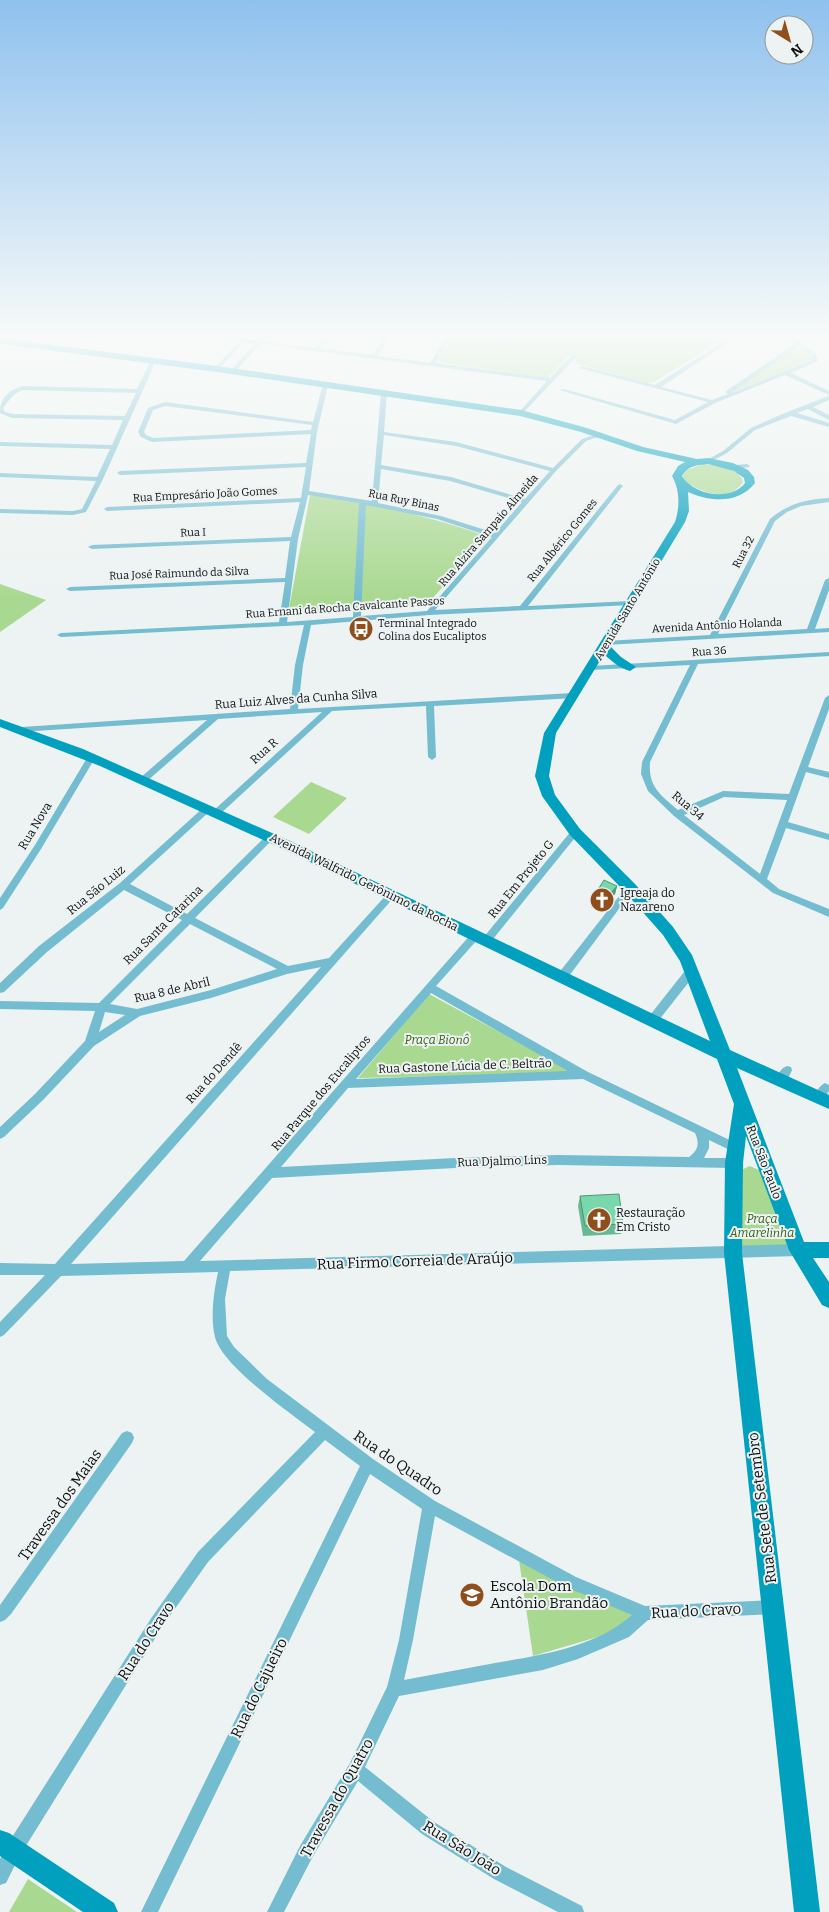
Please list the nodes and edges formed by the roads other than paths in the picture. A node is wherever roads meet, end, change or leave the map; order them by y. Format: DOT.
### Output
graph roads {
  1 [pos="125,422"];
  2 [pos="145,422"];
  3 [pos="303,422"];
  4 [pos="383,422"];
  5 [pos="547,422"];
  6 [pos="769,422"];
  7 [pos="316,424"];
  8 [pos="314,432"];
  9 [pos="382,433"];
  10 [pos="584,435"];
  11 [pos="0,444"];
  12 [pos="114,447"];
  13 [pos="640,449"];
  14 [pos="725,452"];
  15 [pos="708,461"];
  16 [pos="696,462"];
  17 [pos="308,465"];
  18 [pos="733,466"];
  19 [pos="747,466"];
  20 [pos="379,467"];
  21 [pos="554,470"];
  22 [pos="120,473"];
  23 [pos="674,474"];
  24 [pos="0,476"];
  25 [pos="100,479"];
  26 [pos="620,486"];
  27 [pos="305,492"];
  28 [pos="716,496"];
  29 [pos="304,500"];
  30 [pos="829,500"];
  31 [pos="525,501"];
  32 [pos="363,502"];
  33 [pos="375,504"];
  34 [pos="107,509"];
  35 [pos="0,511"];
  36 [pos="680,522"];
  37 [pos="497,536"];
  38 [pos="294,539"];
  39 [pos="92,547"];
  40 [pos="288,580"];
  41 [pos="829,580"];
  42 [pos="70,589"];
  43 [pos="630,603"];
  44 [pos="522,607"];
  45 [pos="429,613"];
  46 [pos="357,619"];
  47 [pos="283,623"];
  48 [pos="308,623"];
  49 [pos="829,630"];
  50 [pos="810,631"];
  51 [pos="61,635"];
  52 [pos="713,636"];
  53 [pos="605,645"];
  54 [pos="829,654"];
  55 [pos="695,663"];
  56 [pos="630,667"];
  57 [pos="590,668"];
  58 [pos="572,696"];
  59 [pos="829,698"];
  60 [pos="430,703"];
  61 [pos="330,709"];
  62 [pos="294,712"];
  63 [pos="217,716"];
  64 [pos="825,718"];
  65 [pos="0,723"];
  66 [pos="22,730"];
  67 [pos="432,757"];
  68 [pos="91,758"];
  69 [pos="803,768"];
  70 [pos="829,775"];
  71 [pos="143,780"];
  72 [pos="793,797"];
  73 [pos="211,811"];
  74 [pos="677,814"];
  75 [pos="783,824"];
  76 [pos="575,832"];
  77 [pos="270,837"];
  78 [pos="829,837"];
  79 [pos="762,881"];
  80 [pos="123,885"];
  81 [pos="630,888"];
  82 [pos="391,895"];
  83 [pos="0,906"];
  84 [pos="829,913"];
  85 [pos="189,918"];
  86 [pos="481,938"];
  87 [pos="332,961"];
  88 [pos="287,970"];
  89 [pos="692,970"];
  90 [pos="562,977"];
  91 [pos="429,987"];
  92 [pos="0,989"];
  93 [pos="0,1005"];
  94 [pos="101,1008"];
  95 [pos="137,1013"];
  96 [pos="651,1022"];
  97 [pos="713,1028"];
  98 [pos="693,1042"];
  99 [pos="90,1043"];
  100 [pos="723,1055"];
  101 [pos="584,1076"];
  102 [pos="778,1076"];
  103 [pos="734,1083"];
  104 [pos="347,1084"];
  105 [pos="825,1096"];
  106 [pos="742,1103"];
  107 [pos="699,1131"];
  108 [pos="0,1134"];
  109 [pos="735,1155"];
  110 [pos="692,1162"];
  111 [pos="764,1164"];
  112 [pos="271,1173"];
  113 [pos="798,1250"];
  114 [pos="829,1250"];
  115 [pos="733,1252"];
  116 [pos="225,1266"];
  117 [pos="187,1267"];
  118 [pos="0,1270"];
  119 [pos="58,1270"];
  120 [pos="829,1299"];
  121 [pos="0,1331"];
  122 [pos="325,1431"];
  123 [pos="127,1438"];
  124 [pos="368,1464"];
  125 [pos="430,1506"];
  126 [pos="774,1607"];
  127 [pos="645,1613"];
  128 [pos="0,1614"];
  129 [pos="394,1689"];
  130 [pos="356,1769"];
  131 [pos="6,1846"];
  132 [pos="0,1877"];
  133 [pos="105,1912"];
  134 [pos="150,1912"];
  135 [pos="275,1912"];
  136 [pos="576,1912"];
  137 [pos="807,1912"];
  1 -- 12 [label="street"];
  2 -- 8 [label="street"];
  3 -- 7 [label="street"];
  4 -- 9 [label="street"];
  5 -- 10 [label="street"];
  6 -- 14 [label="street"];
  7 -- 8 [label="street"];
  8 -- 17 [label="street"];
  9 -- 20 [label="street"];
  9 -- 21 [label="street"];
  10 -- 13 [label="street"];
  10 -- 21 [label="street, Rua Alzira Sampaio Almeida"];
  11 -- 12 [label="street"];
  12 -- 25 [label="street"];
  13 -- 16 [label="street"];
  13 -- 23 [label="street"];
  14 -- 15 [label="street"];
  14 -- 18 [label="street"];
  15 -- 16 [label="street"];
  15 -- 18 [label="street"];
  16 -- 23 [label="street"];
  17 -- 22 [label="street"];
  17 -- 27 [label="street"];
  18 -- 19 [label="street"];
  18 -- 28 [label="street"];
  20 -- 31 [label="street"];
  20 -- 33 [label="street"];
  21 -- 31 [label="street, Rua Alzira Sampaio Almeida"];
  23 -- 28 [label="street"];
  23 -- 36 [label="street, Avenida Santo Antônio"];
  24 -- 25 [label="street"];
  25 -- 35 [label="street"];
  26 -- 44 [label="street, Rua Albérico Gomes"];
  27 -- 29 [label="street"];
  27 -- 32 [label="street, Rua Ruy Binas"];
  28 -- 36 [label="street, Avenida Santo Antônio"];
  29 -- 34 [label="street, Rua Empresário João Gomes"];
  29 -- 38 [label="street"];
  30 -- 52 [label="street, Rua 32"];
  31 -- 37 [label="street, Rua Alzira Sampaio Almeida"];
  32 -- 33 [label="street, Rua Ruy Binas"];
  32 -- 46 [label="street"];
  33 -- 37 [label="street, Rua Ruy Binas"];
  36 -- 43 [label="street, Avenida Santo Antônio"];
  37 -- 45 [label="street, Rua Alzira Sampaio Almeida"];
  38 -- 39 [label="street, Rua I"];
  38 -- 40 [label="street"];
  40 -- 42 [label="street, Rua José Raimundo da Silva"];
  40 -- 47 [label="street"];
  41 -- 50 [label="street"];
  43 -- 44 [label="street, Rua Ernani da Rocha Cavalcante Passos"];
  43 -- 53 [label="street, Avenida Santo Antônio"];
  44 -- 45 [label="street, Rua Ernani da Rocha Cavalcante Passos"];
  45 -- 46 [label="street, Rua Ernani da Rocha Cavalcante Passos"];
  46 -- 48 [label="street, Rua Ernani da Rocha Cavalcante Passos"];
  47 -- 48 [label="street, Rua Ernani da Rocha Cavalcante Passos"];
  47 -- 51 [label="street, Rua Ernani da Rocha Cavalcante Passos"];
  48 -- 62 [label="street"];
  49 -- 50 [label="street, Avenida Antônio Holanda"];
  50 -- 52 [label="street, Avenida Antônio Holanda"];
  52 -- 53 [label="street, Avenida Antônio Holanda"];
  53 -- 56 [label="street"];
  53 -- 57 [label="street, Avenida Santo Antônio"];
  54 -- 55 [label="street, Rua 36"];
  55 -- 56 [label="street, Rua 36"];
  55 -- 74 [label="street, Rua 34"];
  56 -- 57 [label="street, Rua 36"];
  57 -- 58 [label="street, Avenida Santo Antônio"];
  58 -- 60 [label="street, Rua Luiz Alves da Cunha Silva"];
  58 -- 76 [label="street, Avenida Santo Antônio"];
  59 -- 64 [label="street"];
  60 -- 61 [label="street, Rua Luiz Alves da Cunha Silva"];
  60 -- 67 [label="street"];
  61 -- 62 [label="street, Rua Luiz Alves da Cunha Silva"];
  61 -- 73 [label="street, Rua R"];
  62 -- 63 [label="street, Rua Luiz Alves da Cunha Silva"];
  63 -- 66 [label="street, Rua Luiz Alves da Cunha Silva"];
  63 -- 71 [label="street"];
  64 -- 69 [label="street"];
  65 -- 66 [label="street, Avenida Walfrido Gerônimo da Rocha"];
  66 -- 68 [label="street, Avenida Walfrido Gerônimo da Rocha"];
  68 -- 71 [label="street, Avenida Walfrido Gerônimo da Rocha"];
  68 -- 83 [label="street, Rua Nova"];
  69 -- 70 [label="street"];
  69 -- 72 [label="street"];
  71 -- 73 [label="street, Avenida Walfrido Gerônimo da Rocha"];
  72 -- 74 [label="street"];
  72 -- 75 [label="street"];
  73 -- 77 [label="street, Avenida Walfrido Gerônimo da Rocha"];
  73 -- 80 [label="street, Rua São Luiz"];
  74 -- 79 [label="street, Rua 34"];
  75 -- 78 [label="street"];
  75 -- 79 [label="street"];
  76 -- 81 [label="street, Avenida Santo Antônio"];
  76 -- 86 [label="street, Rua Em Projeto G"];
  77 -- 82 [label="street, Avenida Walfrido Gerônimo da Rocha"];
  77 -- 85 [label="street, Rua Santa Catarina"];
  79 -- 84 [label="street, Rua 34"];
  80 -- 85 [label="street"];
  80 -- 92 [label="street, Rua São Luiz"];
  81 -- 89 [label="street, Rua São Paulo"];
  81 -- 90 [label="street"];
  82 -- 86 [label="street, Avenida Walfrido Gerônimo da Rocha"];
  82 -- 87 [label="street, Rua do Dendê"];
  85 -- 88 [label="street"];
  85 -- 94 [label="street, Rua Santa Catarina"];
  86 -- 90 [label="street, Avenida Walfrido Gerônimo da Rocha"];
  86 -- 91 [label="street, Rua Parque dos Eucaliptos"];
  87 -- 88 [label="street, Rua 8 de Abril"];
  87 -- 119 [label="street, Rua do Dendê"];
  88 -- 95 [label="street, Rua 8 de Abril"];
  89 -- 96 [label="street"];
  89 -- 97 [label="street, Rua São Paulo"];
  90 -- 96 [label="street, Avenida Walfrido Gerônimo da Rocha"];
  91 -- 101 [label="street"];
  91 -- 104 [label="street, Rua Parque dos Eucaliptos"];
  93 -- 94 [label="street, Rua 8 de Abril"];
  94 -- 95 [label="street, Rua 8 de Abril"];
  94 -- 99 [label="street, Rua Santa Catarina"];
  95 -- 99 [label="street, Rua Santa Catarina"];
  96 -- 98 [label="street, Avenida Walfrido Gerônimo da Rocha"];
  97 -- 98 [label="street"];
  97 -- 100 [label="street, Rua São Paulo"];
  98 -- 100 [label="street, Avenida Walfrido Gerônimo da Rocha"];
  99 -- 108 [label="street, Rua Santa Catarina"];
  100 -- 102 [label="street"];
  100 -- 103 [label="street, Rua São Paulo"];
  101 -- 104 [label="street, Rua Gastone Lúcia de C. Beltrão"];
  101 -- 107 [label="street"];
  102 -- 103 [label="street"];
  102 -- 105 [label="street"];
  103 -- 106 [label="street, Rua São Paulo"];
  104 -- 112 [label="street, Rua Parque dos Eucaliptos"];
  106 -- 109 [label="street, Rua Sete de Setembro"];
  106 -- 111 [label="street, Rua São Paulo"];
  107 -- 109 [label="street"];
  107 -- 110 [label="street"];
  109 -- 110 [label="street, Rua Djalmo Lins"];
  109 -- 111 [label="street"];
  109 -- 115 [label="street, Rua Sete de Setembro"];
  110 -- 112 [label="street, Rua Djalmo Lins"];
  111 -- 113 [label="street, Rua São Paulo"];
  112 -- 117 [label="street, Rua Parque dos Eucaliptos"];
  113 -- 114 [label="street, Rua Firmo Correia de Araújo"];
  113 -- 115 [label="street, Rua Firmo Correia de Araújo"];
  113 -- 120 [label="street, Rua São Paulo"];
  115 -- 116 [label="street, Rua Firmo Correia de Araújo"];
  115 -- 126 [label="street, Rua Sete de Setembro"];
  116 -- 117 [label="street, Rua Firmo Correia de Araújo"];
  116 -- 122 [label="street, Rua do Quadro"];
  117 -- 119 [label="street, Rua Firmo Correia de Araújo"];
  118 -- 119 [label="street, Rua Firmo Correia de Araújo"];
  119 -- 121 [label="street, Rua do Dendê"];
  122 -- 124 [label="street, Rua do Quadro"];
  122 -- 131 [label="street, Rua do Cravo"];
  123 -- 128 [label="street, Travessa dos Maias"];
  124 -- 125 [label="street, Rua do Quadro"];
  124 -- 134 [label="street, Rua do Cajueiro"];
  125 -- 127 [label="street, Rua do Quadro"];
  125 -- 129 [label="street, Travessa do Quatro"];
  126 -- 127 [label="street, Rua do Cravo"];
  126 -- 137 [label="street, Rua Sete de Setembro"];
  127 -- 129 [label="street, Rua do Cravo"];
  129 -- 130 [label="street, Travessa do Quatro"];
  130 -- 135 [label="street, Travessa do Quatro"];
  130 -- 136 [label="street, Rua São João"];
  131 -- 132 [label="street, Rua do Cravo"];
  131 -- 133 [label="street"];
}
